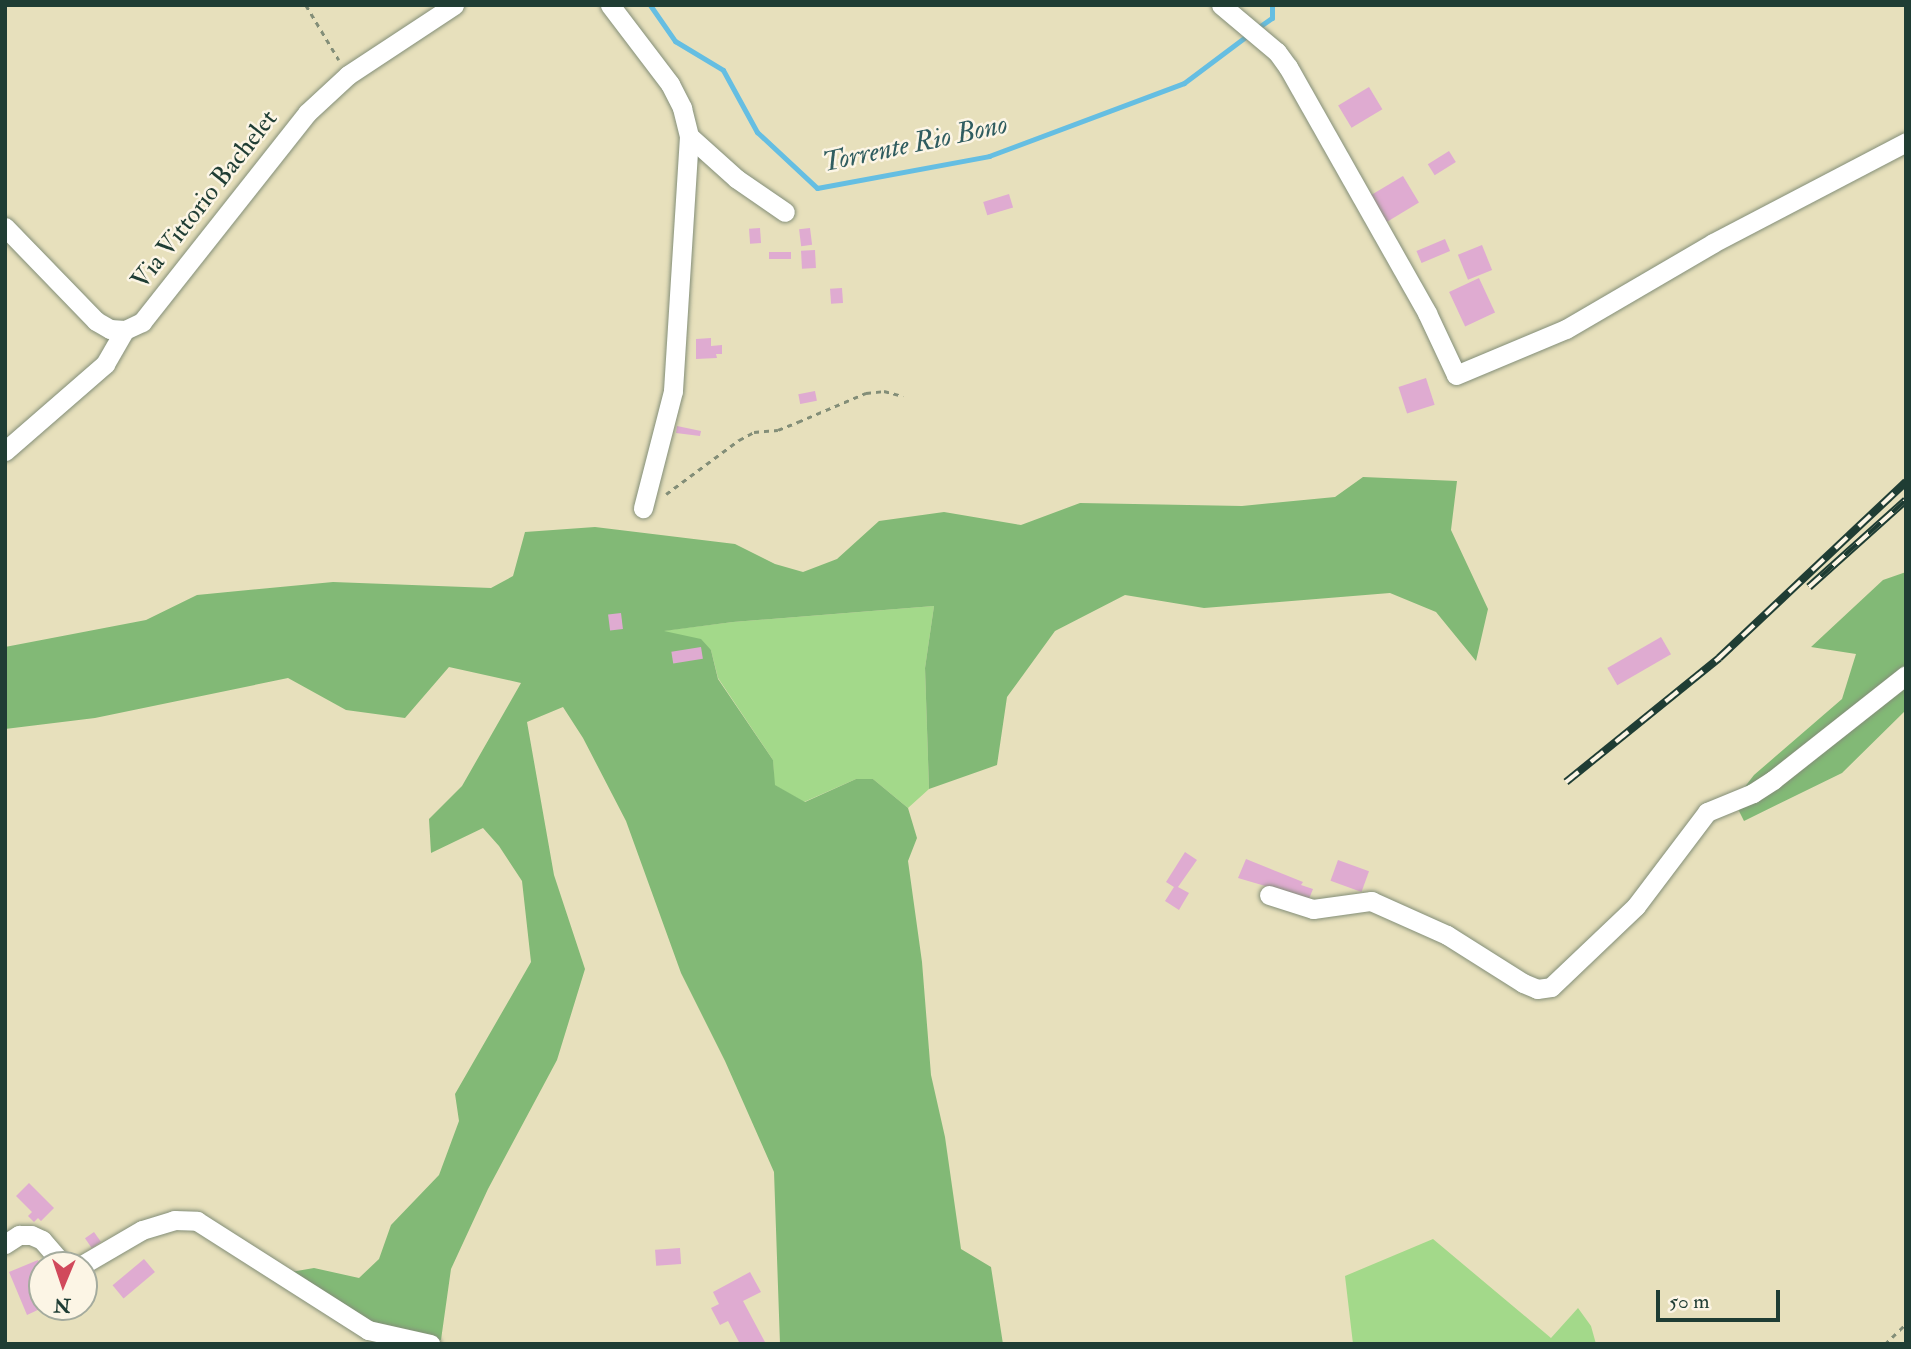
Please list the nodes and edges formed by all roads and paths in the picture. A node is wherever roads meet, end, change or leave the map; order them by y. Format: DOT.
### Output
graph roads {
  1 [pos="306,5"];
  2 [pos="454,5"];
  3 [pos="610,5"];
  4 [pos="1227,10"];
  5 [pos="348,75"];
  6 [pos="690,136"];
  7 [pos="1906,142"];
  8 [pos="785,212"];
  9 [pos="5,228"];
  10 [pos="125,330"];
  11 [pos="903,396"];
  12 [pos="5,451"];
  13 [pos="643,508"];
  14 [pos="1906,675"];
  15 [pos="1269,895"];
  16 [pos="5,1244"];
  17 [pos="52,1251"];
  18 [pos="98,1256"];
  19 [pos="1906,1324"];
  20 [pos="430,1344"];
  21 [pos="1885,1344"];
  1 -- 5 [label="path"];
  2 -- 5 [label="street, Via Vittorio Bachelet"];
  3 -- 6 [label="street"];
  4 -- 7 [label="street"];
  5 -- 10 [label="street, Via Vittorio Bachelet"];
  6 -- 8 [label="street"];
  6 -- 13 [label="street"];
  9 -- 10 [label="street"];
  10 -- 12 [label="street"];
  11 -- 13 [label="path"];
  14 -- 15 [label="street"];
  16 -- 17 [label="street"];
  18 -- 20 [label="street"];
  19 -- 21 [label="path"];
}
